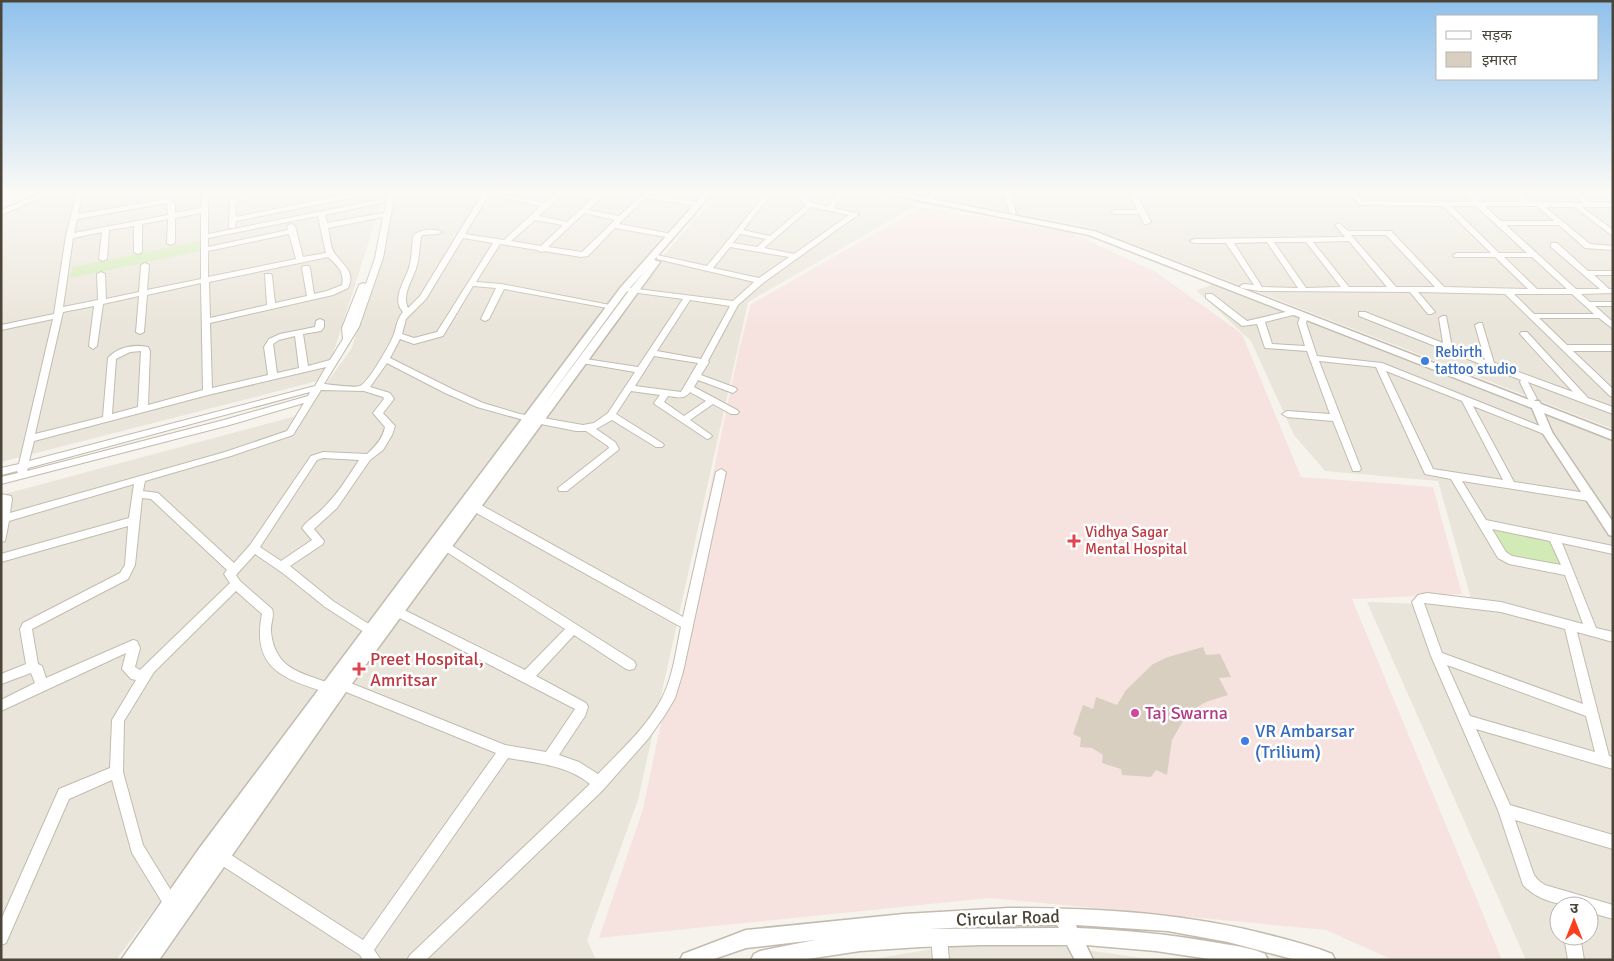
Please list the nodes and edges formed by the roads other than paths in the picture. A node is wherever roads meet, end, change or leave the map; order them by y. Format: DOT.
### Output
graph roads {
  1 [pos="460,235"];
  2 [pos="70,236"];
  3 [pos="105,236"];
  4 [pos="138,236"];
  5 [pos="171,236"];
  6 [pos="211,236"];
  7 [pos="270,236"];
  8 [pos="293,236"];
  9 [pos="327,236"];
  10 [pos="377,236"];
  11 [pos="383,236"];
  12 [pos="417,236"];
  13 [pos="465,236"];
  14 [pos="509,236"];
  15 [pos="556,236"];
  16 [pos="602,236"];
  17 [pos="669,236"];
  18 [pos="679,236"];
  19 [pos="734,236"];
  20 [pos="762,236"];
  21 [pos="774,236"];
  22 [pos="824,236"];
  23 [pos="1098,236"];
  24 [pos="1112,236"];
  25 [pos="1348,236"];
  26 [pos="1391,236"];
  27 [pos="1477,236"];
  28 [pos="1512,236"];
  29 [pos="1576,236"];
  30 [pos="204,237"];
  31 [pos="772,238"];
  32 [pos="1351,239"];
  33 [pos="1308,240"];
  34 [pos="1194,241"];
  35 [pos="1229,241"];
  36 [pos="1270,241"];
  37 [pos="501,242"];
  38 [pos="171,243"];
  39 [pos="728,244"];
  40 [pos="1554,245"];
  41 [pos="759,249"];
  42 [pos="1611,249"];
  43 [pos="204,250"];
  44 [pos="541,250"];
  45 [pos="138,252"];
  46 [pos="330,254"];
  47 [pos="1457,255"];
  48 [pos="1533,255"];
  49 [pos="795,256"];
  50 [pos="1497,256"];
  51 [pos="660,257"];
  52 [pos="103,259"];
  53 [pos="300,260"];
  54 [pos="145,265"];
  55 [pos="306,268"];
  56 [pos="709,268"];
  57 [pos="1586,273"];
  58 [pos="1613,273"];
  59 [pos="101,274"];
  60 [pos="268,276"];
  61 [pos="206,279"];
  62 [pos="760,280"];
  63 [pos="471,284"];
  64 [pos="501,286"];
  65 [pos="1244,286"];
  66 [pos="629,289"];
  67 [pos="1260,289"];
  68 [pos="1412,289"];
  69 [pos="1442,289"];
  70 [pos="1304,290"];
  71 [pos="1347,290"];
  72 [pos="1394,290"];
  73 [pos="1610,291"];
  74 [pos="142,292"];
  75 [pos="1507,292"];
  76 [pos="1535,292"];
  77 [pos="1573,292"];
  78 [pos="1209,296"];
  79 [pos="311,297"];
  80 [pos="688,298"];
  81 [pos="100,301"];
  82 [pos="735,304"];
  83 [pos="1587,304"];
  84 [pos="1613,304"];
  85 [pos="271,306"];
  86 [pos="610,307"];
  87 [pos="407,312"];
  88 [pos="1294,312"];
  89 [pos="1431,312"];
  90 [pos="58,314"];
  91 [pos="1362,314"];
  92 [pos="1304,316"];
  93 [pos="1533,316"];
  94 [pos="1601,316"];
  95 [pos="1443,318"];
  96 [pos="484,319"];
  97 [pos="1260,320"];
  98 [pos="206,321"];
  99 [pos="320,321"];
  100 [pos="1479,325"];
  101 [pos="1612,327"];
  102 [pos="1,328"];
  103 [pos="140,332"];
  104 [pos="299,333"];
  105 [pos="1524,334"];
  106 [pos="398,335"];
  107 [pos="347,338"];
  108 [pos="93,346"];
  109 [pos="1448,347"];
  110 [pos="1567,348"];
  111 [pos="1613,348"];
  112 [pos="653,352"];
  113 [pos="1312,353"];
  114 [pos="385,359"];
  115 [pos="582,360"];
  116 [pos="335,362"];
  117 [pos="705,362"];
  118 [pos="1490,363"];
  119 [pos="1379,365"];
  120 [pos="304,369"];
  121 [pos="641,370"];
  122 [pos="273,376"];
  123 [pos="696,376"];
  124 [pos="1526,379"];
  125 [pos="320,387"];
  126 [pos="1609,387"];
  127 [pos="363,388"];
  128 [pos="630,388"];
  129 [pos="689,388"];
  130 [pos="733,390"];
  131 [pos="208,392"];
  132 [pos="665,394"];
  133 [pos="1613,394"];
  134 [pos="311,398"];
  135 [pos="1465,399"];
  136 [pos="713,400"];
  137 [pos="1586,400"];
  138 [pos="1535,403"];
  139 [pos="143,409"];
  140 [pos="1613,410"];
  141 [pos="734,412"];
  142 [pos="1287,414"];
  143 [pos="611,415"];
  144 [pos="1336,418"];
  145 [pos="107,419"];
  146 [pos="533,419"];
  147 [pos="684,420"];
  148 [pos="590,429"];
  149 [pos="1613,430"];
  150 [pos="1546,432"];
  151 [pos="707,436"];
  152 [pos="1613,436"];
  153 [pos="30,439"];
  154 [pos="659,445"];
  155 [pos="366,458"];
  156 [pos="1356,469"];
  157 [pos="23,471"];
  158 [pos="1,472"];
  159 [pos="721,472"];
  160 [pos="1455,477"];
  161 [pos="140,480"];
  162 [pos="1,481"];
  163 [pos="1510,484"];
  164 [pos="563,488"];
  165 [pos="138,496"];
  166 [pos="1590,497"];
  167 [pos="1,498"];
  168 [pos="470,503"];
  169 [pos="5,518"];
  170 [pos="134,520"];
  171 [pos="1483,523"];
  172 [pos="1613,532"];
  173 [pos="1554,537"];
  174 [pos="1,538"];
  175 [pos="441,543"];
  176 [pos="254,548"];
  177 [pos="1613,550"];
  178 [pos="1,558"];
  179 [pos="282,566"];
  180 [pos="233,569"];
  181 [pos="1569,571"];
  182 [pos="236,584"];
  183 [pos="392,609"];
  184 [pos="687,625"];
  185 [pos="1570,627"];
  186 [pos="572,629"];
  187 [pos="371,631"];
  188 [pos="1592,632"];
  189 [pos="1613,637"];
  190 [pos="1437,656"];
  191 [pos="630,665"];
  192 [pos="32,667"];
  193 [pos="148,671"];
  194 [pos="527,677"];
  195 [pos="1,679"];
  196 [pos="343,685"];
  197 [pos="42,686"];
  198 [pos="328,688"];
  199 [pos="1,706"];
  200 [pos="1591,712"];
  201 [pos="1467,721"];
  202 [pos="505,751"];
  203 [pos="549,759"];
  204 [pos="1608,761"];
  205 [pos="116,772"];
  206 [pos="598,784"];
  207 [pos="1504,810"];
  208 [pos="1613,842"];
  209 [pos="220,856"];
  210 [pos="1553,896"];
  211 [pos="170,902"];
  212 [pos="1599,909"];
  213 [pos="1613,912"];
  214 [pos="1062,916"];
  215 [pos="1072,936"];
  216 [pos="1,938"];
  217 [pos="939,938"];
  218 [pos="1574,946"];
  219 [pos="820,954"];
  220 [pos="369,955"];
  221 [pos="131,959"];
  222 [pos="148,960"];
  223 [pos="416,960"];
  224 [pos="689,960"];
  225 [pos="760,960"];
  226 [pos="941,960"];
  227 [pos="1084,960"];
  228 [pos="1259,960"];
  229 [pos="1326,960"];
  230 [pos="1576,960"];
  1 -- 87 [label="street"];
  2 -- 90 [label="street"];
  3 -- 52 [label="street"];
  4 -- 45 [label="street"];
  5 -- 38 [label="street"];
  6 -- 30 [label="street"];
  7 -- 43 [label="street"];
  8 -- 53 [label="street"];
  9 -- 46 [label="street"];
  10 -- 107 [label="street"];
  11 -- 107 [label="street"];
  12 -- 87 [label="street"];
  13 -- 37 [label="street"];
  14 -- 37 [label="street"];
  15 -- 44 [label="street"];
  16 -- 44 [label="street"];
  17 -- 66 [label="street"];
  18 -- 51 [label="street"];
  19 -- 39 [label="street"];
  20 -- 31 [label="street"];
  21 -- 31 [label="street"];
  22 -- 49 [label="street"];
  23 -- 88 [label="street"];
  24 -- 65 [label="street"];
  25 -- 32 [label="street"];
  26 -- 69 [label="street"];
  27 -- 50 [label="street"];
  28 -- 48 [label="street"];
  29 -- 42 [label="street"];
  30 -- 43 [label="street"];
  31 -- 41 [label="street"];
  32 -- 33 [label="street"];
  32 -- 72 [label="street"];
  33 -- 36 [label="street"];
  33 -- 71 [label="street"];
  34 -- 35 [label="street"];
  35 -- 36 [label="street"];
  35 -- 67 [label="street"];
  36 -- 70 [label="street"];
  37 -- 44 [label="street"];
  37 -- 63 [label="street"];
  39 -- 41 [label="street"];
  39 -- 56 [label="street"];
  40 -- 57 [label="street"];
  41 -- 49 [label="street"];
  43 -- 61 [label="street"];
  46 -- 53 [label="street"];
  46 -- 79 [label="street"];
  47 -- 50 [label="street"];
  48 -- 50 [label="street"];
  48 -- 77 [label="street"];
  49 -- 62 [label="street"];
  50 -- 76 [label="street"];
  51 -- 56 [label="street"];
  51 -- 66 [label="street"];
  53 -- 61 [label="street"];
  54 -- 74 [label="street"];
  55 -- 79 [label="street"];
  56 -- 62 [label="street"];
  57 -- 58 [label="street"];
  57 -- 73 [label="street"];
  59 -- 81 [label="street"];
  60 -- 85 [label="street"];
  61 -- 74 [label="street"];
  61 -- 98 [label="street"];
  62 -- 82 [label="street"];
  63 -- 64 [label="street"];
  63 -- 106 [label="street"];
  64 -- 86 [label="street"];
  64 -- 96 [label="street"];
  65 -- 67 [label="street"];
  65 -- 138 [label="street"];
  66 -- 80 [label="street"];
  66 -- 86 [label="street"];
  66 -- 115 [label="street"];
  67 -- 70 [label="street"];
  68 -- 69 [label="street"];
  68 -- 72 [label="street"];
  68 -- 89 [label="street"];
  69 -- 75 [label="street"];
  70 -- 71 [label="street"];
  71 -- 72 [label="street"];
  73 -- 77 [label="street"];
  74 -- 81 [label="street"];
  74 -- 103 [label="street"];
  75 -- 76 [label="street"];
  75 -- 93 [label="street"];
  76 -- 77 [label="street"];
  77 -- 83 [label="street"];
  78 -- 97 [label="street"];
  79 -- 85 [label="street"];
  80 -- 82 [label="street"];
  80 -- 112 [label="street"];
  81 -- 90 [label="street"];
  81 -- 108 [label="street"];
  82 -- 117 [label="street"];
  83 -- 84 [label="street"];
  83 -- 94 [label="street"];
  85 -- 98 [label="street"];
  86 -- 146 [label="street"];
  87 -- 106 [label="street"];
  88 -- 92 [label="street"];
  88 -- 97 [label="street"];
  90 -- 102 [label="street"];
  90 -- 153 [label="street"];
  91 -- 109 [label="street"];
  92 -- 113 [label="street"];
  92 -- 138 [label="street"];
  93 -- 94 [label="street"];
  93 -- 110 [label="street"];
  94 -- 101 [label="street"];
  95 -- 109 [label="street"];
  97 -- 113 [label="street"];
  98 -- 131 [label="street"];
  99 -- 104 [label="street"];
  100 -- 118 [label="street"];
  104 -- 120 [label="street"];
  104 -- 122 [label="street"];
  105 -- 137 [label="street"];
  106 -- 114 [label="street"];
  107 -- 116 [label="street"];
  109 -- 118 [label="street"];
  110 -- 111 [label="street"];
  110 -- 126 [label="street"];
  112 -- 117 [label="street"];
  112 -- 121 [label="street"];
  113 -- 119 [label="street"];
  113 -- 144 [label="street"];
  114 -- 127 [label="street"];
  114 -- 146 [label="street"];
  115 -- 121 [label="street"];
  115 -- 146 [label="street"];
  116 -- 120 [label="street"];
  116 -- 125 [label="street"];
  117 -- 123 [label="street"];
  118 -- 124 [label="street"];
  119 -- 135 [label="street"];
  119 -- 160 [label="street"];
  120 -- 122 [label="street"];
  121 -- 128 [label="street"];
  122 -- 131 [label="street"];
  123 -- 129 [label="street"];
  123 -- 130 [label="street"];
  124 -- 137 [label="street"];
  124 -- 138 [label="street"];
  125 -- 127 [label="street"];
  125 -- 134 [label="street"];
  125 -- 157 [label="street"];
  126 -- 133 [label="street"];
  127 -- 155 [label="street"];
  128 -- 132 [label="street"];
  128 -- 143 [label="street"];
  129 -- 132 [label="street"];
  129 -- 136 [label="street"];
  131 -- 139 [label="street"];
  132 -- 147 [label="street"];
  134 -- 157 [label="street"];
  134 -- 161 [label="street"];
  135 -- 150 [label="street"];
  135 -- 163 [label="street"];
  136 -- 141 [label="street"];
  136 -- 147 [label="street"];
  137 -- 140 [label="street"];
  138 -- 149 [label="street"];
  138 -- 150 [label="street"];
  138 -- 152 [label="street"];
  139 -- 145 [label="street"];
  139 -- 145 [label="street"];
  142 -- 144 [label="street"];
  143 -- 148 [label="street"];
  143 -- 154 [label="street"];
  144 -- 156 [label="street"];
  145 -- 153 [label="street"];
  146 -- 148 [label="street"];
  146 -- 168 [label="street"];
  147 -- 151 [label="street"];
  148 -- 164 [label="street"];
  150 -- 166 [label="street"];
  153 -- 157 [label="street"];
  155 -- 176 [label="street"];
  155 -- 179 [label="street"];
  157 -- 158 [label="street"];
  157 -- 162 [label="street"];
  159 -- 184 [label="street"];
  160 -- 163 [label="street"];
  160 -- 171 [label="street"];
  161 -- 165 [label="street"];
  161 -- 169 [label="street"];
  163 -- 166 [label="street"];
  165 -- 170 [label="street"];
  165 -- 180 [label="street"];
  166 -- 172 [label="street"];
  167 -- 169 [label="street"];
  168 -- 175 [label="street"];
  168 -- 184 [label="street"];
  169 -- 174 [label="street"];
  170 -- 178 [label="street"];
  170 -- 192 [label="street"];
  171 -- 173 [label="street"];
  171 -- 181 [label="street"];
  173 -- 177 [label="street"];
  173 -- 181 [label="street"];
  175 -- 183 [label="street"];
  175 -- 186 [label="street"];
  176 -- 179 [label="street"];
  176 -- 180 [label="street"];
  179 -- 187 [label="street"];
  180 -- 182 [label="street"];
  181 -- 188 [label="street"];
  182 -- 193 [label="street"];
  182 -- 198 [label="street"];
  183 -- 187 [label="street"];
  183 -- 194 [label="street"];
  183 -- 196 [label="street"];
  184 -- 206 [label="street"];
  185 -- 188 [label="street"];
  185 -- 190 [label="street"];
  185 -- 200 [label="street"];
  186 -- 191 [label="street"];
  186 -- 194 [label="street"];
  187 -- 198 [label="street"];
  188 -- 189 [label="street"];
  190 -- 200 [label="street"];
  190 -- 201 [label="street"];
  192 -- 195 [label="street"];
  192 -- 197 [label="street"];
  193 -- 197 [label="street"];
  193 -- 205 [label="street"];
  194 -- 203 [label="street"];
  196 -- 202 [label="street"];
  196 -- 209 [label="street"];
  197 -- 199 [label="street"];
  198 -- 211 [label="street"];
  200 -- 204 [label="street"];
  201 -- 204 [label="street"];
  201 -- 207 [label="street"];
  202 -- 203 [label="street"];
  202 -- 220 [label="street"];
  203 -- 206 [label="street"];
  205 -- 211 [label="street"];
  205 -- 216 [label="street"];
  206 -- 223 [label="street"];
  207 -- 208 [label="street"];
  207 -- 210 [label="street"];
  209 -- 220 [label="street"];
  209 -- 222 [label="street"];
  211 -- 221 [label="street"];
  212 -- 213 [label="street"];
  214 -- 215 [label="street"];
  214 -- 224 [label="street, Circular Road"];
  214 -- 229 [label="street, Circular Road"];
  215 -- 217 [label="street, Circular Road"];
  215 -- 227 [label="street"];
  215 -- 228 [label="street, Circular Road"];
  217 -- 219 [label="street, Circular Road"];
  217 -- 226 [label="street"];
  218 -- 230 [label="street"];
  219 -- 225 [label="street, Circular Road"];
}
